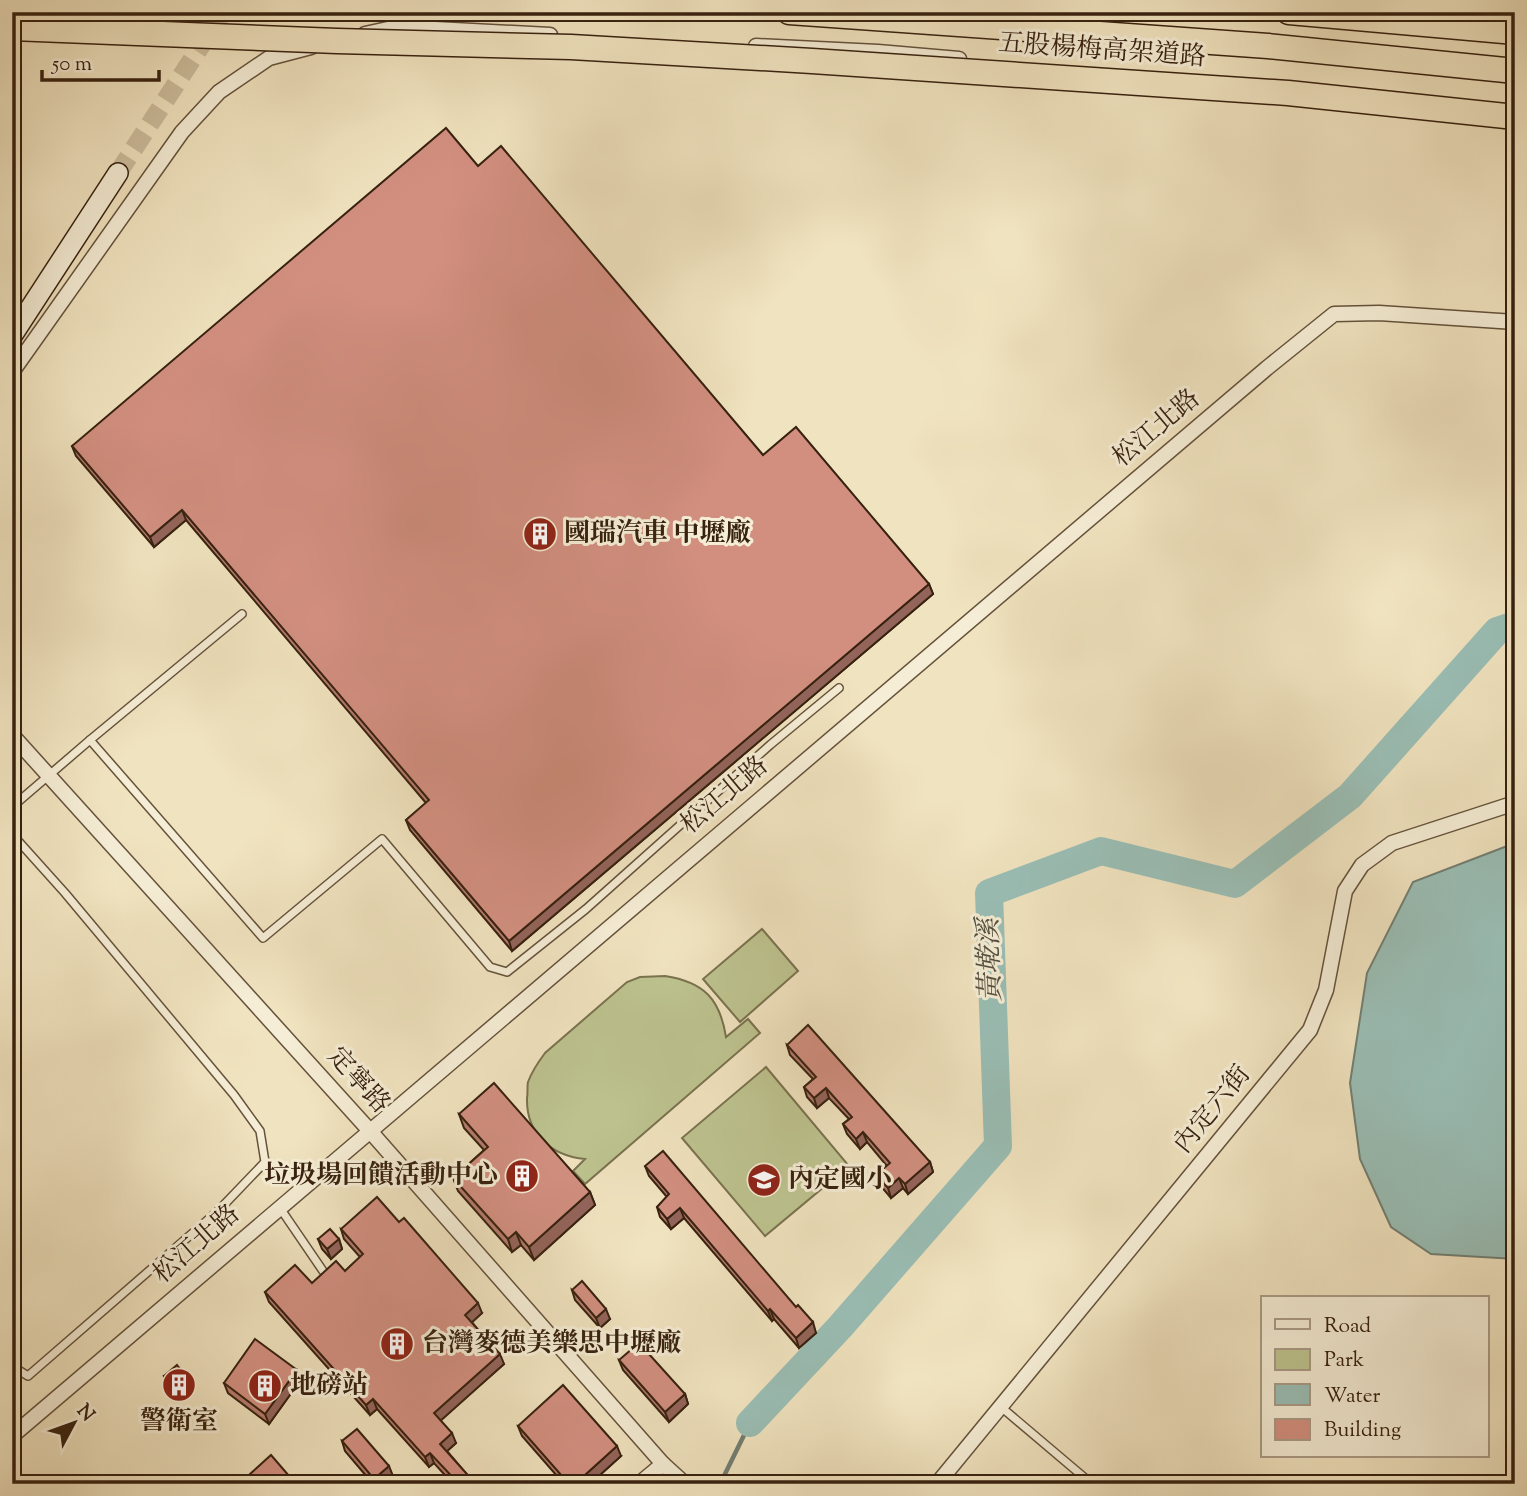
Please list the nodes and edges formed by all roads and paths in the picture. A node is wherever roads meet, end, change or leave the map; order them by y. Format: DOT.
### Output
graph roads {
  1 [pos="789,12"];
  2 [pos="1289,12"];
  3 [pos="12,28"];
  4 [pos="1515,32"];
  5 [pos="1515,71"];
  6 [pos="1515,108"];
  7 [pos="1515,117"];
  8 [pos="118,173"];
  9 [pos="58,306"];
  10 [pos="1515,322"];
  11 [pos="14,333"];
  12 [pos="12,372"];
  13 [pos="242,614"];
  14 [pos="839,688"];
  15 [pos="12,736"];
  16 [pos="90,740"];
  17 [pos="48,775"];
  18 [pos="1515,803"];
  19 [pos="12,807"];
  20 [pos="12,834"];
  21 [pos="370,1131"];
  22 [pos="279,1207"];
  23 [pos="323,1271"];
  24 [pos="12,1366"];
  25 [pos="1001,1406"];
  26 [pos="12,1436"];
  27 [pos="663,1464"];
  28 [pos="639,1484"];
  29 [pos="685,1484"];
  30 [pos="937,1484"];
  31 [pos="1092,1484"];
  1 -- 5 [label="highway"];
  2 -- 4 [label="highway"];
  3 -- 7 [label="highway, 五股楊梅高架道路, bridge"];
  6 -- 9 [label="street"];
  8 -- 11 [label="street"];
  9 -- 11 [label="street"];
  9 -- 12 [label="street"];
  10 -- 21 [label="street, 松江北路"];
  13 -- 16 [label="lane"];
  14 -- 16 [label="lane"];
  15 -- 17 [label="street, 定寧路"];
  16 -- 17 [label="lane"];
  17 -- 19 [label="lane"];
  17 -- 21 [label="street, 定寧路"];
  18 -- 25 [label="street, 內定六街"];
  20 -- 24 [label="lane"];
  21 -- 22 [label="street, 松江北路"];
  21 -- 27 [label="street, 定寧路"];
  22 -- 23 [label="lane"];
  22 -- 26 [label="street, 松江北路"];
  25 -- 30 [label="street, 內定六街"];
  25 -- 31 [label="lane"];
  27 -- 28 [label="street"];
  27 -- 29 [label="street, 定寧路"];
}
